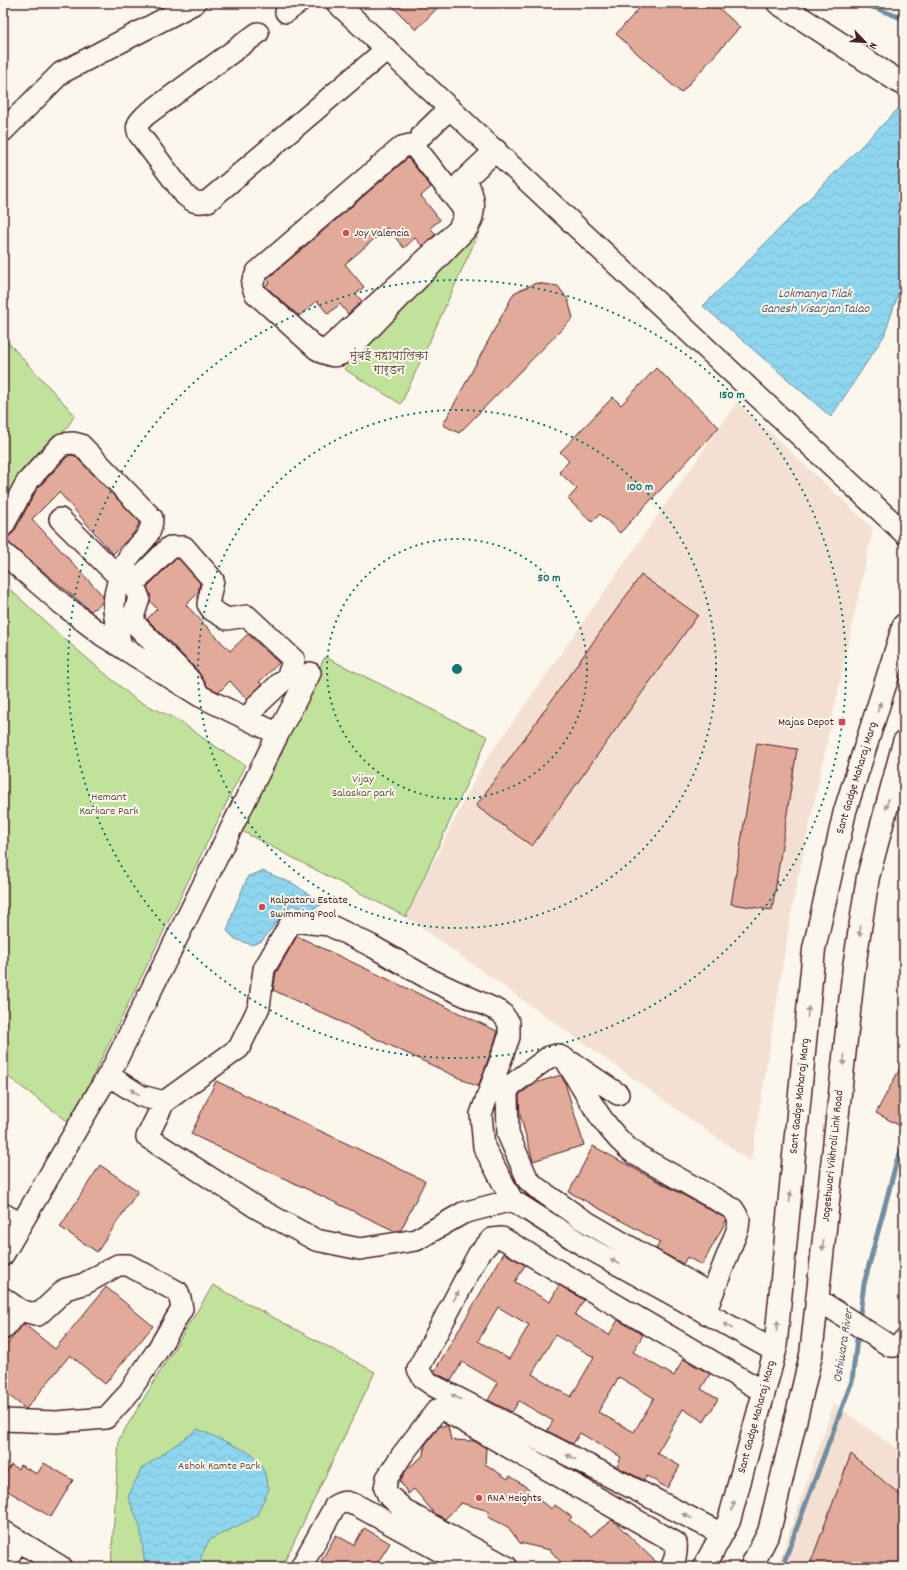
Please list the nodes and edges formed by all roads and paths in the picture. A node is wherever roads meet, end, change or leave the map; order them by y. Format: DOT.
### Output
graph roads {
  1 [pos="195,3"];
  2 [pos="337,3"];
  3 [pos="778,3"];
  4 [pos="258,33"];
  5 [pos="387,49"];
  6 [pos="904,85"];
  7 [pos="450,108"];
  8 [pos="3,131"];
  9 [pos="422,135"];
  10 [pos="496,150"];
  11 [pos="323,353"];
  12 [pos="60,518"];
  13 [pos="3,526"];
  14 [pos="904,533"];
  15 [pos="3,553"];
  16 [pos="120,577"];
  17 [pos="904,625"];
  18 [pos="121,646"];
  19 [pos="310,674"];
  20 [pos="200,696"];
  21 [pos="247,719"];
  22 [pos="278,734"];
  23 [pos="904,742"];
  24 [pos="565,1059"];
  25 [pos="108,1075"];
  26 [pos="618,1094"];
  27 [pos="164,1102"];
  28 [pos="512,1200"];
  29 [pos="3,1214"];
  30 [pos="21,1224"];
  31 [pos="3,1255"];
  32 [pos="817,1299"];
  33 [pos="12,1304"];
  34 [pos="708,1304"];
  35 [pos="3,1329"];
  36 [pos="904,1340"];
  37 [pos="775,1351"];
  38 [pos="764,1392"];
  39 [pos="3,1420"];
  40 [pos="722,1534"];
  41 [pos="11,1535"];
  42 [pos="3,1567"];
  43 [pos="61,1567"];
  44 [pos="301,1567"];
  45 [pos="470,1567"];
  46 [pos="507,1567"];
  47 [pos="671,1567"];
  48 [pos="704,1567"];
  49 [pos="751,1567"];
  1 -- 8 [label="street"];
  2 -- 5 [label="street"];
  3 -- 6 [label="main road"];
  4 -- 5 [label="street"];
  5 -- 7 [label="street"];
  7 -- 9 [label="street"];
  7 -- 10 [label="street"];
  10 -- 11 [label="street"];
  10 -- 14 [label="street"];
  11 -- 11 [label="street"];
  12 -- 16 [label="street"];
  13 -- 16 [label="street"];
  15 -- 18 [label="street"];
  16 -- 18 [label="street"];
  37 -- 17 [label="main road, Sant Gadge Maharaj Marg, one-way"];
  18 -- 20 [label="street"];
  19 -- 22 [label="street"];
  20 -- 21 [label="street"];
  20 -- 21 [label="street"];
  21 -- 22 [label="street"];
  22 -- 25 [label="street"];
  23 -- 32 [label="main road, Jogeshwari Vikhroli Link Road, one-way"];
  24 -- 26 [label="street"];
  24 -- 34 [label="street"];
  24 -- 34 [label="street"];
  27 -- 25 [label="street, one-way"];
  25 -- 30 [label="street"];
  27 -- 28 [label="street"];
  27 -- 28 [label="street"];
  34 -- 28 [label="street, one-way"];
  29 -- 30 [label="street"];
  30 -- 31 [label="street"];
  32 -- 36 [label="street"];
  32 -- 49 [label="main road, Jogeshwari Vikhroli Link Road"];
  33 -- 35 [label="street"];
  33 -- 39 [label="street"];
  37 -- 34 [label="street, one-way"];
  37 -- 38 [label="main road, Sant Gadge Maharaj Marg"];
  40 -- 38 [label="main road, Sant Gadge Maharaj Marg, one-way"];
  40 -- 38 [label="street, one-way"];
  40 -- 48 [label="main road, Sant Gadge Maharaj Marg"];
  41 -- 42 [label="street"];
  41 -- 43 [label="street"];
  44 -- 45 [label="street"];
  46 -- 47 [label="street"];
}
